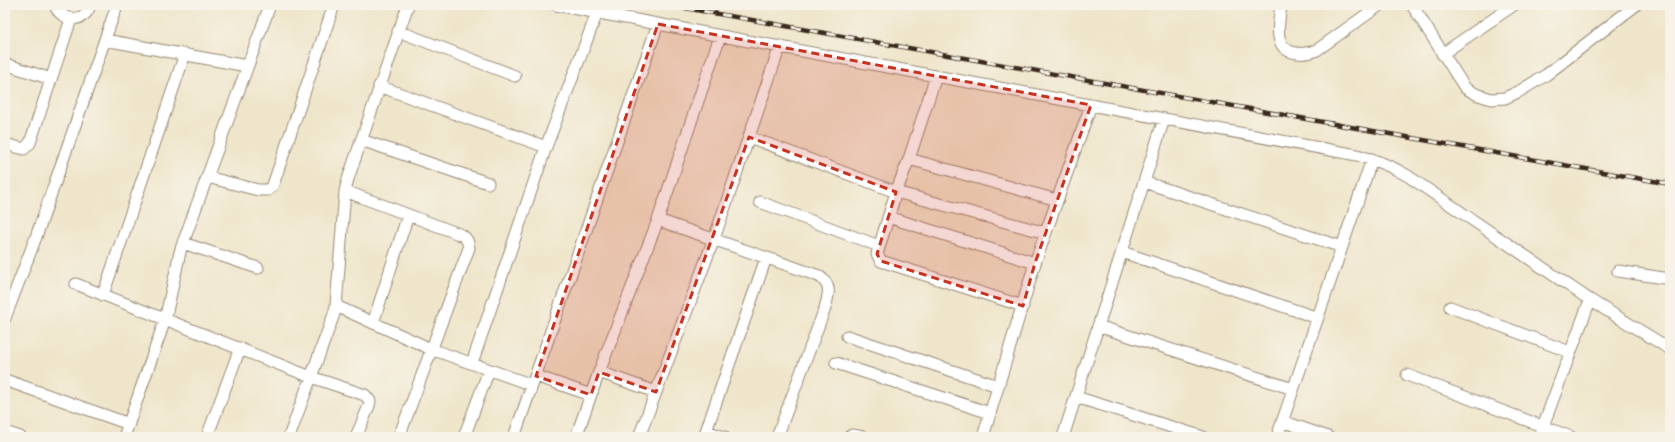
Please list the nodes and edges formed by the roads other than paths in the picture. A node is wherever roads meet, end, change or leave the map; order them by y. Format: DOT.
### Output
graph roads {
  1 [pos="55,5"];
  2 [pos="90,5"];
  3 [pos="116,5"];
  4 [pos="270,5"];
  5 [pos="334,5"];
  6 [pos="408,5"];
  7 [pos="556,5"];
  8 [pos="1281,5"];
  9 [pos="1380,5"];
  10 [pos="1412,5"];
  11 [pos="1514,5"];
  12 [pos="1636,5"];
  13 [pos="1623,9"];
  14 [pos="597,13"];
  15 [pos="71,19"];
  16 [pos="658,24"];
  17 [pos="398,31"];
  18 [pos="720,36"];
  19 [pos="105,40"];
  20 [pos="780,46"];
  21 [pos="185,54"];
  22 [pos="1442,54"];
  23 [pos="5,64"];
  24 [pos="247,66"];
  25 [pos="515,76"];
  26 [pos="936,76"];
  27 [pos="51,79"];
  28 [pos="379,86"];
  29 [pos="1091,105"];
  30 [pos="1164,119"];
  31 [pos="749,137"];
  32 [pos="361,140"];
  33 [pos="5,144"];
  34 [pos="546,147"];
  35 [pos="909,159"];
  36 [pos="1372,159"];
  37 [pos="207,177"];
  38 [pos="1144,182"];
  39 [pos="488,183"];
  40 [pos="345,191"];
  41 [pos="896,192"];
  42 [pos="1057,200"];
  43 [pos="760,202"];
  44 [pos="408,215"];
  45 [pos="888,217"];
  46 [pos="658,220"];
  47 [pos="1046,232"];
  48 [pos="714,239"];
  49 [pos="183,243"];
  50 [pos="879,246"];
  51 [pos="1342,247"];
  52 [pos="1122,252"];
  53 [pos="766,258"];
  54 [pos="1035,263"];
  55 [pos="258,268"];
  56 [pos="1618,271"];
  57 [pos="1670,279"];
  58 [pos="76,284"];
  59 [pos="103,295"];
  60 [pos="1590,300"];
  61 [pos="336,306"];
  62 [pos="1023,306"];
  63 [pos="1450,307"];
  64 [pos="5,318"];
  65 [pos="1318,318"];
  66 [pos="166,320"];
  67 [pos="373,323"];
  68 [pos="1098,326"];
  69 [pos="847,336"];
  70 [pos="240,348"];
  71 [pos="431,349"];
  72 [pos="1670,349"];
  73 [pos="1570,352"];
  74 [pos="472,363"];
  75 [pos="836,363"];
  76 [pos="489,370"];
  77 [pos="599,372"];
  78 [pos="1407,375"];
  79 [pos="311,376"];
  80 [pos="5,380"];
  81 [pos="534,380"];
  82 [pos="998,386"];
  83 [pos="1293,389"];
  84 [pos="656,392"];
  85 [pos="591,396"];
  86 [pos="1076,397"];
  87 [pos="990,413"];
  88 [pos="1282,421"];
  89 [pos="129,424"];
  90 [pos="5,432"];
  91 [pos="1541,432"];
  92 [pos="705,434"];
  93 [pos="20,437"];
  94 [pos="124,437"];
  95 [pos="207,437"];
  96 [pos="289,437"];
  97 [pos="356,437"];
  98 [pos="399,437"];
  99 [pos="464,437"];
  100 [pos="514,437"];
  101 [pos="576,437"];
  102 [pos="639,437"];
  103 [pos="724,437"];
  104 [pos="777,437"];
  105 [pos="849,437"];
  106 [pos="863,437"];
  107 [pos="983,437"];
  108 [pos="1063,437"];
  109 [pos="1203,437"];
  110 [pos="1277,437"];
  111 [pos="1328,437"];
  112 [pos="1570,437"];
  1 -- 15 [label="street"];
  2 -- 15 [label="street"];
  3 -- 19 [label="street"];
  4 -- 24 [label="street"];
  5 -- 37 [label="street"];
  6 -- 17 [label="street"];
  7 -- 14 [label="street"];
  8 -- 9 [label="street"];
  10 -- 22 [label="street"];
  11 -- 22 [label="street"];
  12 -- 13 [label="street"];
  13 -- 22 [label="street"];
  14 -- 16 [label="street"];
  14 -- 34 [label="street"];
  15 -- 27 [label="street"];
  16 -- 18 [label="street"];
  16 -- 81 [label="street"];
  17 -- 25 [label="street"];
  17 -- 28 [label="street"];
  18 -- 20 [label="street"];
  18 -- 46 [label="street"];
  19 -- 21 [label="street"];
  19 -- 64 [label="street"];
  20 -- 26 [label="street"];
  20 -- 31 [label="street"];
  21 -- 24 [label="street"];
  21 -- 59 [label="street"];
  23 -- 27 [label="street"];
  24 -- 37 [label="street"];
  26 -- 29 [label="street"];
  26 -- 35 [label="street"];
  27 -- 33 [label="street"];
  28 -- 32 [label="street"];
  28 -- 34 [label="street"];
  29 -- 30 [label="street"];
  29 -- 42 [label="street"];
  30 -- 36 [label="street"];
  30 -- 38 [label="street"];
  31 -- 41 [label="street"];
  31 -- 48 [label="street"];
  32 -- 39 [label="street"];
  32 -- 40 [label="street"];
  34 -- 74 [label="street"];
  35 -- 41 [label="street"];
  35 -- 42 [label="street"];
  36 -- 51 [label="street"];
  36 -- 60 [label="street"];
  37 -- 49 [label="street"];
  38 -- 51 [label="street"];
  38 -- 52 [label="street"];
  40 -- 44 [label="street"];
  40 -- 61 [label="street"];
  41 -- 45 [label="street"];
  41 -- 47 [label="street"];
  42 -- 47 [label="street"];
  43 -- 50 [label="street"];
  44 -- 67 [label="street"];
  44 -- 71 [label="street"];
  45 -- 50 [label="street"];
  45 -- 54 [label="street"];
  46 -- 48 [label="street"];
  46 -- 77 [label="street"];
  47 -- 54 [label="street"];
  48 -- 53 [label="street"];
  48 -- 84 [label="street"];
  49 -- 55 [label="street"];
  49 -- 66 [label="street"];
  50 -- 62 [label="street"];
  51 -- 65 [label="street"];
  52 -- 65 [label="street"];
  52 -- 68 [label="street"];
  53 -- 92 [label="street"];
  53 -- 104 [label="street"];
  54 -- 62 [label="street"];
  56 -- 57 [label="street"];
  58 -- 59 [label="street"];
  59 -- 66 [label="street"];
  60 -- 72 [label="street"];
  60 -- 73 [label="street"];
  61 -- 67 [label="street"];
  61 -- 79 [label="street"];
  62 -- 82 [label="street"];
  63 -- 73 [label="street"];
  65 -- 83 [label="street"];
  66 -- 70 [label="street"];
  66 -- 89 [label="street"];
  67 -- 71 [label="street"];
  68 -- 83 [label="street"];
  68 -- 86 [label="street"];
  69 -- 82 [label="street"];
  70 -- 79 [label="street"];
  70 -- 95 [label="street"];
  71 -- 74 [label="street"];
  71 -- 98 [label="street"];
  73 -- 91 [label="street"];
  74 -- 76 [label="street"];
  75 -- 87 [label="street"];
  76 -- 81 [label="street"];
  76 -- 99 [label="street"];
  77 -- 84 [label="street"];
  77 -- 85 [label="street"];
  78 -- 91 [label="street"];
  79 -- 96 [label="street"];
  79 -- 97 [label="street"];
  80 -- 89 [label="street"];
  81 -- 85 [label="street"];
  81 -- 100 [label="street"];
  82 -- 87 [label="street"];
  83 -- 88 [label="street"];
  84 -- 102 [label="street"];
  85 -- 101 [label="street"];
  86 -- 108 [label="street"];
  86 -- 109 [label="street"];
  87 -- 107 [label="street"];
  88 -- 110 [label="street"];
  88 -- 111 [label="street"];
  89 -- 94 [label="street"];
  90 -- 93 [label="street"];
  91 -- 112 [label="street"];
  92 -- 103 [label="street"];
  105 -- 106 [label="street"];
}
